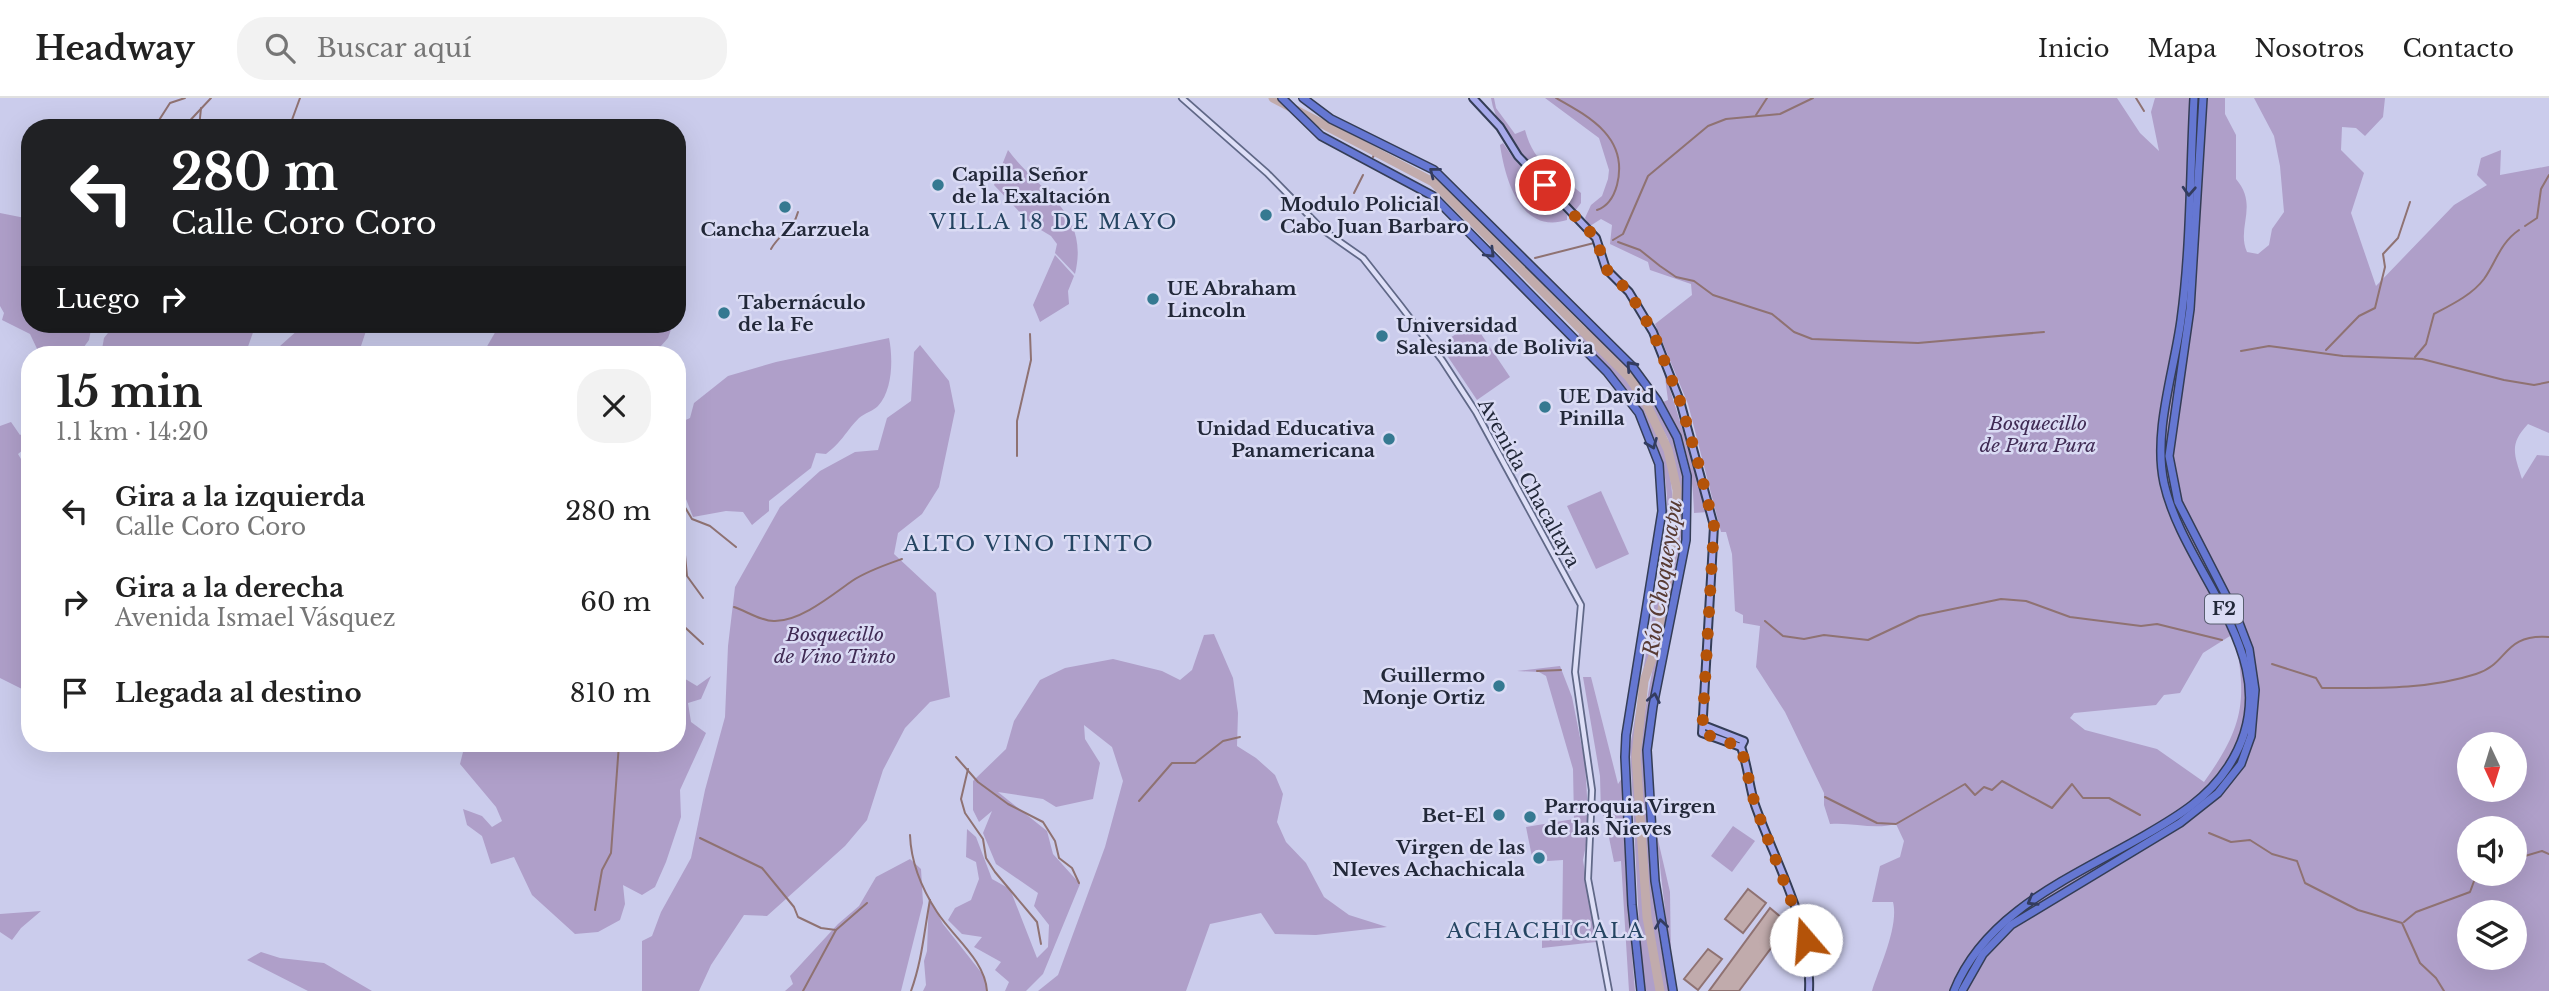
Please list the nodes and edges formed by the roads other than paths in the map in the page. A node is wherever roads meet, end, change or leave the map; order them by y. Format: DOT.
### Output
graph roads {
  1 [pos="1181,98"];
  2 [pos="1303,98"];
  3 [pos="1473,98"];
  4 [pos="2194,98"];
  5 [pos="2203,98"];
  6 [pos="1284,101"];
  7 [pos="1703,725"];
  8 [pos="1743,744"];
  9 [pos="1609,991"];
  10 [pos="1641,991"];
  11 [pos="1673,991"];
  12 [pos="1809,991"];
  13 [pos="1954,991"];
  14 [pos="1962,991"];
  1 -- 9 [label="street, Avenida Chacaltaya"];
  11 -- 2 [label="highway, one-way"];
  3 -- 7 [label="main road"];
  4 -- 13 [label="highway, F2, one-way"];
  5 -- 14 [label="highway, F2"];
  6 -- 10 [label="highway, one-way"];
  7 -- 8 [label="main road"];
  7 -- 8 [label="main road"];
  8 -- 12 [label="main road"];
}
